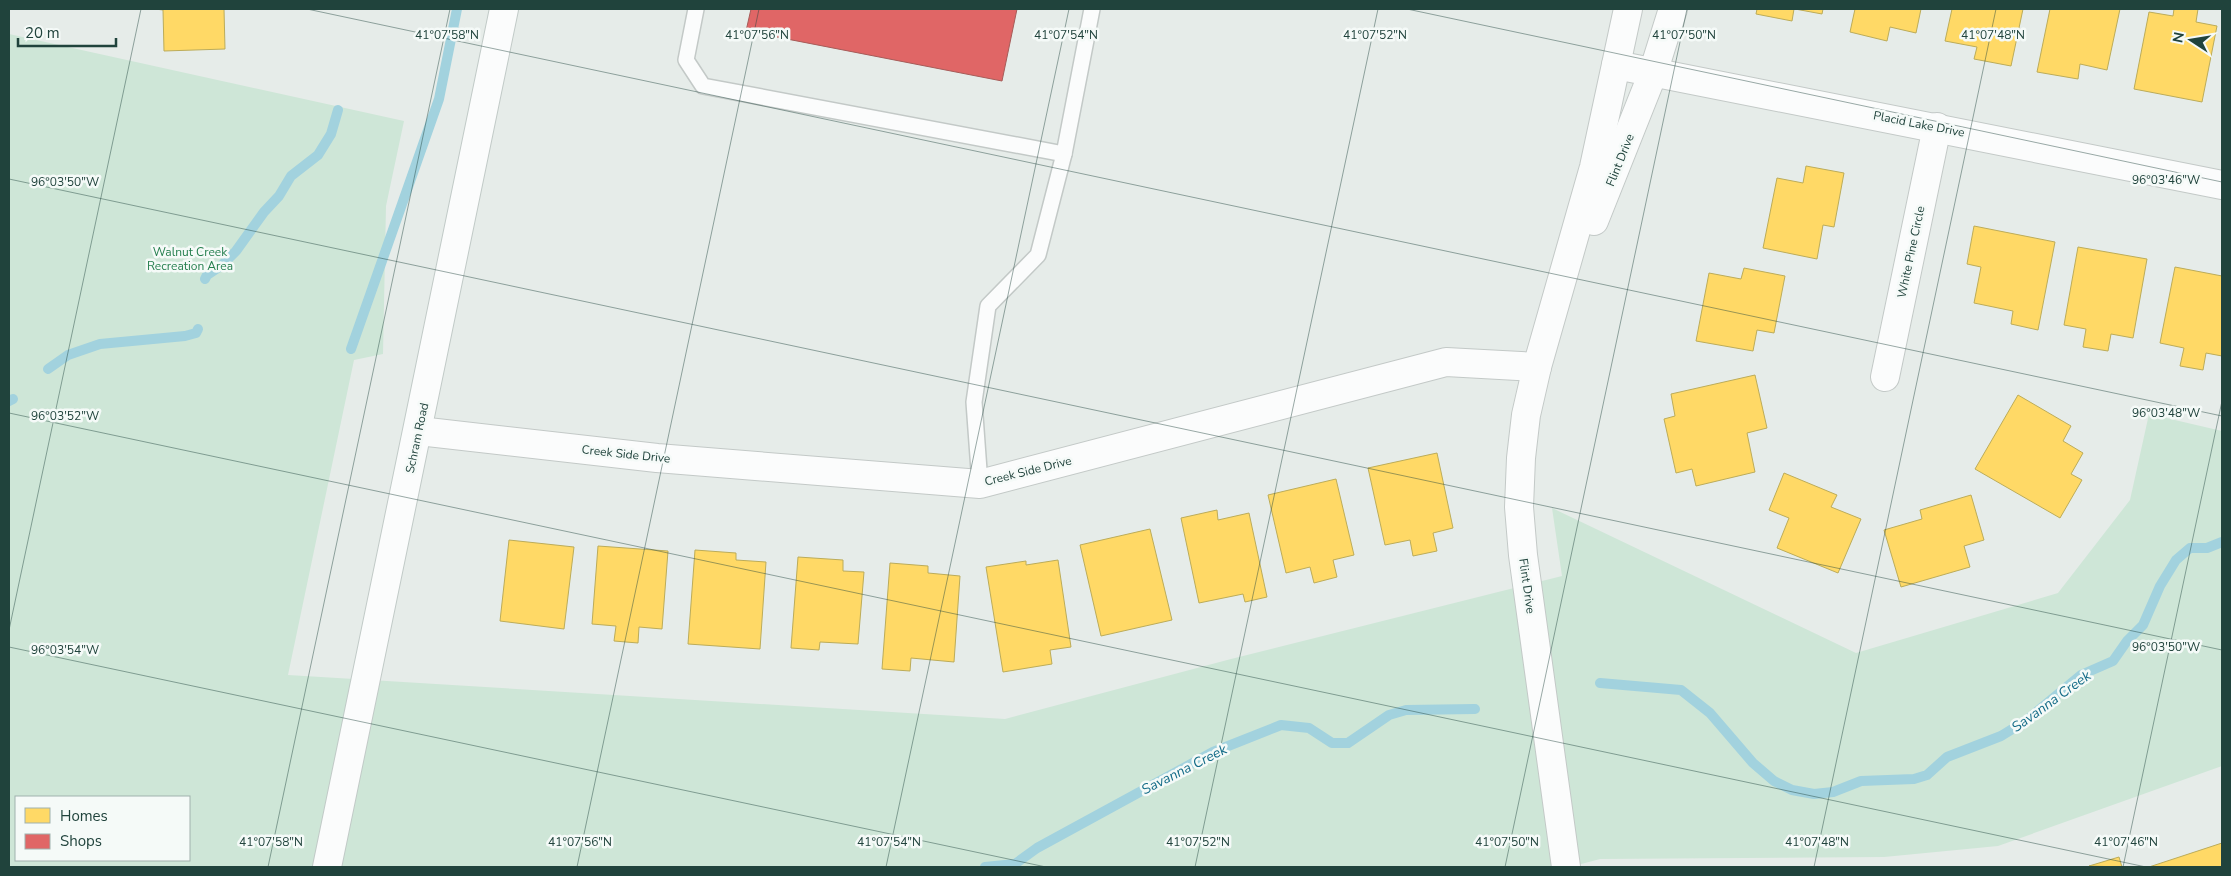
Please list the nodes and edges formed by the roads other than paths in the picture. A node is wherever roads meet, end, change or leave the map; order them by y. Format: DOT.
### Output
graph roads {
  1 [pos="504,9"];
  2 [pos="696,9"];
  3 [pos="1092,9"];
  4 [pos="1628,9"];
  5 [pos="1672,9"];
  6 [pos="1616,65"];
  7 [pos="1653,73"];
  8 [pos="1937,127"];
  9 [pos="1064,154"];
  10 [pos="2222,185"];
  11 [pos="1556,306"];
  12 [pos="1537,367"];
  13 [pos="1885,377"];
  14 [pos="419,430"];
  15 [pos="980,484"];
  16 [pos="328,867"];
  17 [pos="1566,867"];
  1 -- 14 [label="street, Schram Road"];
  2 -- 9 [label="lane"];
  3 -- 9 [label="lane"];
  4 -- 6 [label="street, Flint Drive"];
  5 -- 7 [label="street, Flint Drive"];
  6 -- 7 [label="street, Placid Lake Drive"];
  6 -- 11 [label="street, Flint Drive"];
  7 -- 8 [label="street, Placid Lake Drive"];
  7 -- 11 [label="street, Flint Drive"];
  8 -- 10 [label="street, Placid Lake Drive"];
  8 -- 13 [label="street, White Pine Circle"];
  9 -- 15 [label="lane"];
  11 -- 12 [label="street, Flint Drive"];
  12 -- 15 [label="street, Creek Side Drive"];
  12 -- 17 [label="street, Flint Drive"];
  14 -- 15 [label="street, Creek Side Drive"];
  14 -- 16 [label="street, Schram Road"];
}
